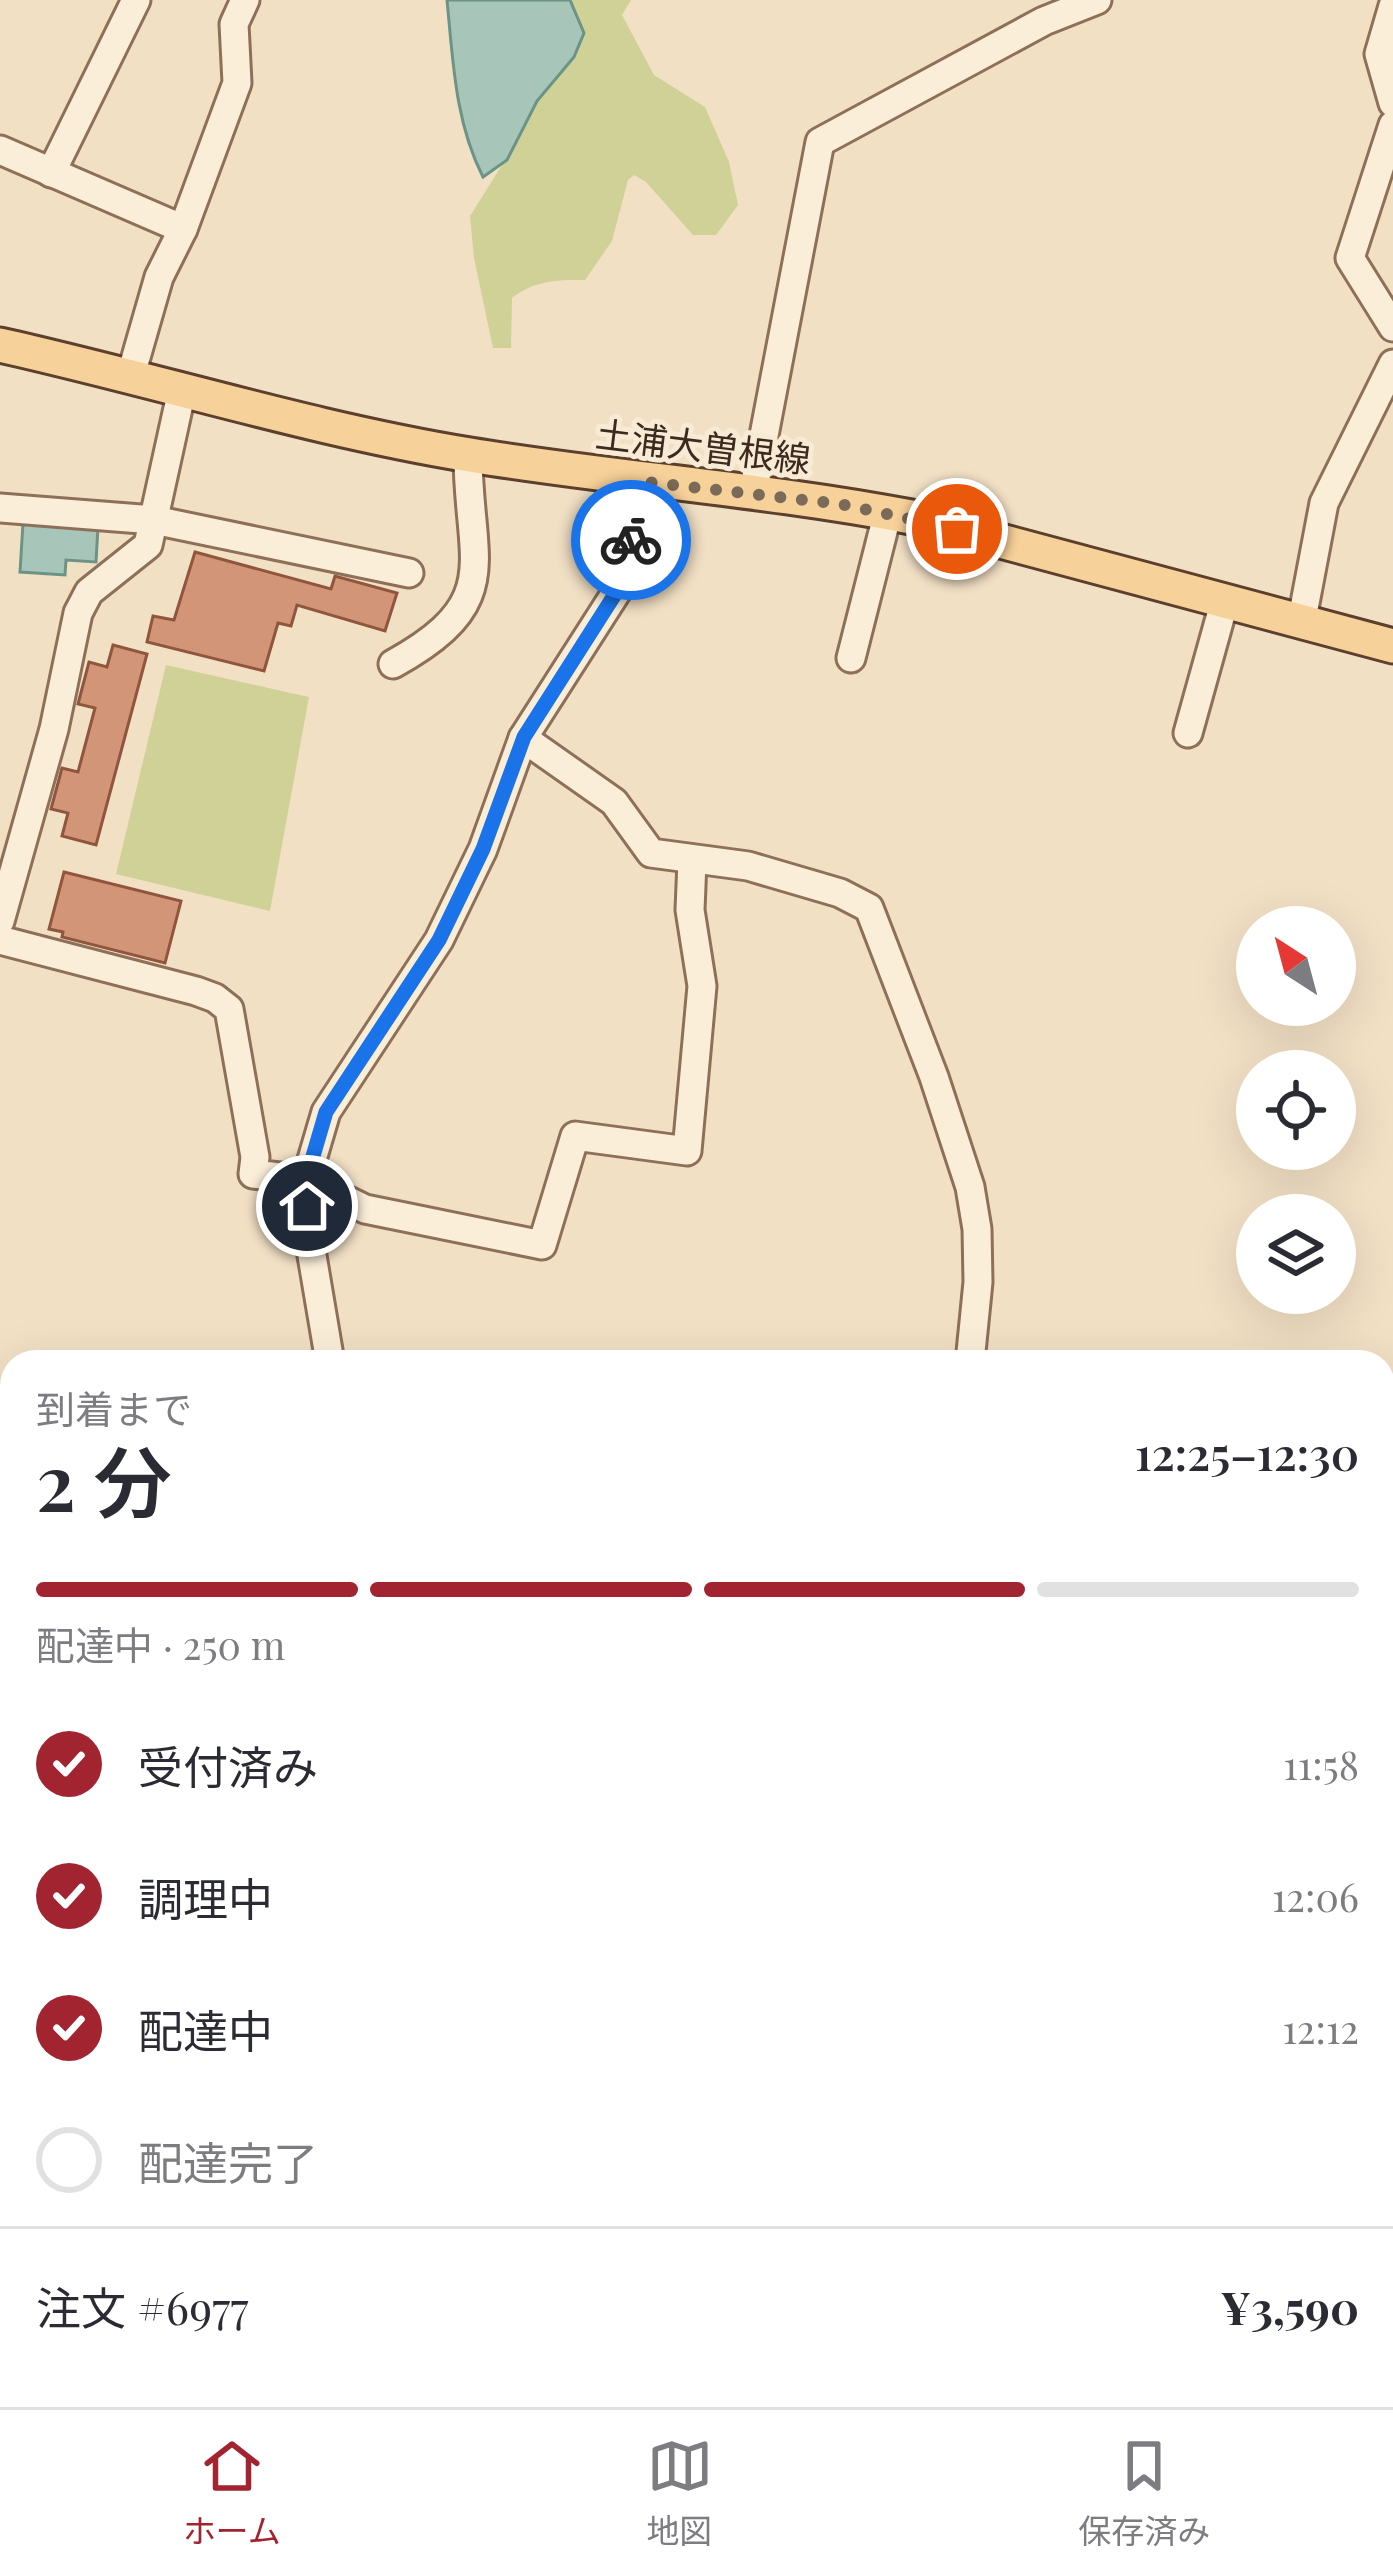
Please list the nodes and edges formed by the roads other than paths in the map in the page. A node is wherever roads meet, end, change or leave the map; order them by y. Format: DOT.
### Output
graph roads {
  1 [pos="136,0"];
  2 [pos="245,0"];
  3 [pos="1097,0"];
  4 [pos="1393,6"];
  5 [pos="1393,103"];
  6 [pos="1393,125"];
  7 [pos="0,150"];
  8 [pos="51,173"];
  9 [pos="183,229"];
  10 [pos="1393,327"];
  11 [pos="0,345"];
  12 [pos="1393,364"];
  13 [pos="130,377"];
  14 [pos="182,390"];
  15 [pos="468,454"];
  16 [pos="647,482"];
  17 [pos="753,493"];
  18 [pos="0,508"];
  19 [pos="888,512"];
  20 [pos="154,520"];
  21 [pos="409,574"];
  22 [pos="1226,600"];
  23 [pos="1302,619"];
  24 [pos="1393,646"];
  25 [pos="851,658"];
  26 [pos="393,664"];
  27 [pos="1188,734"];
  28 [pos="524,737"];
  29 [pos="692,861"];
  30 [pos="0,921"];
  31 [pos="0,940"];
  32 [pos="306,1180"];
  33 [pos="328,1350"];
  34 [pos="971,1350"];
  1 -- 8 [label="street"];
  2 -- 9 [label="street"];
  3 -- 17 [label="street"];
  4 -- 5 [label="street"];
  6 -- 10 [label="street"];
  7 -- 8 [label="street"];
  8 -- 9 [label="street"];
  9 -- 13 [label="street"];
  11 -- 13 [label="main road, 土浦大曽根線"];
  12 -- 23 [label="street"];
  13 -- 14 [label="main road, 土浦大曽根線"];
  14 -- 15 [label="main road, 土浦大曽根線"];
  14 -- 20 [label="street"];
  15 -- 16 [label="main road, 土浦大曽根線"];
  15 -- 26 [label="street"];
  16 -- 17 [label="main road, 土浦大曽根線"];
  16 -- 28 [label="street"];
  17 -- 19 [label="main road, 土浦大曽根線"];
  18 -- 20 [label="street"];
  19 -- 22 [label="main road, 土浦大曽根線"];
  19 -- 25 [label="street"];
  20 -- 21 [label="street"];
  20 -- 30 [label="street"];
  22 -- 23 [label="main road, 土浦大曽根線"];
  22 -- 27 [label="street"];
  23 -- 24 [label="main road, 土浦大曽根線"];
  28 -- 29 [label="street"];
  28 -- 32 [label="street"];
  29 -- 32 [label="street"];
  29 -- 34 [label="street"];
  31 -- 32 [label="street"];
  32 -- 33 [label="street"];
}
